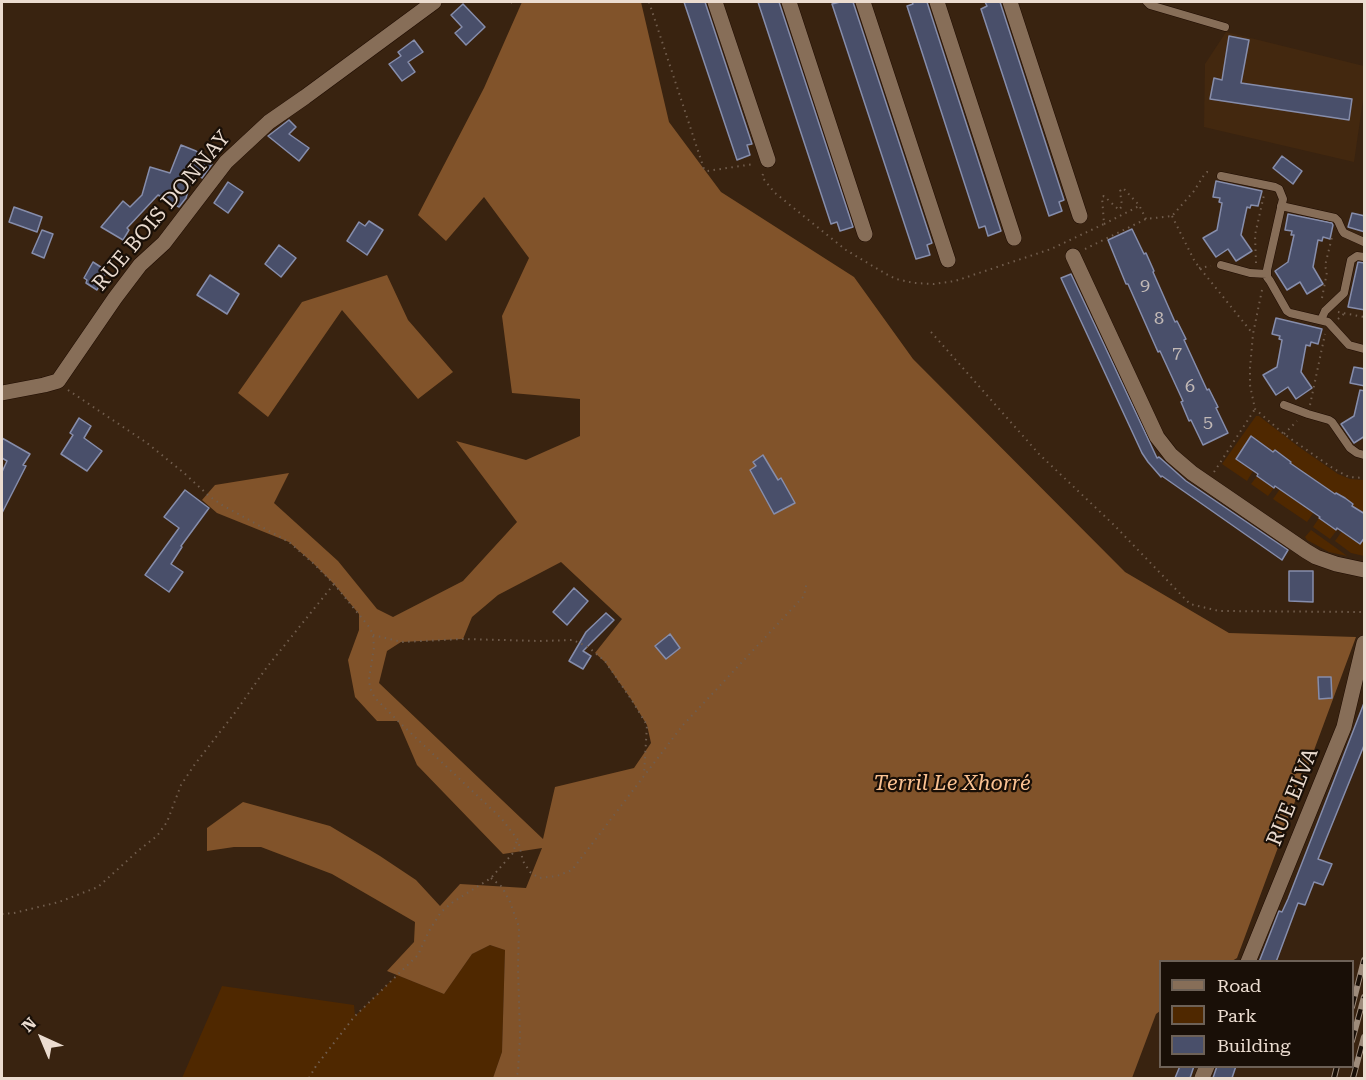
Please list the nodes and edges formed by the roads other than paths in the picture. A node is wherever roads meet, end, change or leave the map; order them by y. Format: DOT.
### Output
graph roads {
  1 [pos="434,2"];
  2 [pos="715,2"];
  3 [pos="789,2"];
  4 [pos="863,2"];
  5 [pos="937,2"];
  6 [pos="1147,2"];
  7 [pos="1013,4"];
  8 [pos="1225,27"];
  9 [pos="768,160"];
  10 [pos="1221,176"];
  11 [pos="1281,206"];
  12 [pos="1080,216"];
  13 [pos="865,234"];
  14 [pos="1014,238"];
  15 [pos="1365,242"];
  16 [pos="1073,256"];
  17 [pos="1365,257"];
  18 [pos="948,260"];
  19 [pos="1221,265"];
  20 [pos="1264,274"];
  21 [pos="1321,320"];
  22 [pos="1365,349"];
  23 [pos="2,393"];
  24 [pos="1284,405"];
  25 [pos="1365,455"];
  26 [pos="1365,570"];
  27 [pos="1365,644"];
  28 [pos="1249,960"];
  1 -- 23 [label="street, RUE BOIS DONNAY"];
  2 -- 9 [label="street"];
  3 -- 13 [label="street"];
  4 -- 18 [label="street"];
  5 -- 14 [label="street"];
  6 -- 8 [label="lane"];
  7 -- 12 [label="street"];
  10 -- 11 [label="lane"];
  11 -- 15 [label="lane"];
  11 -- 20 [label="lane"];
  16 -- 26 [label="street"];
  17 -- 21 [label="lane"];
  19 -- 20 [label="lane"];
  20 -- 21 [label="lane"];
  21 -- 22 [label="lane"];
  24 -- 25 [label="lane"];
  27 -- 28 [label="street, RUE ELVA"];
}
